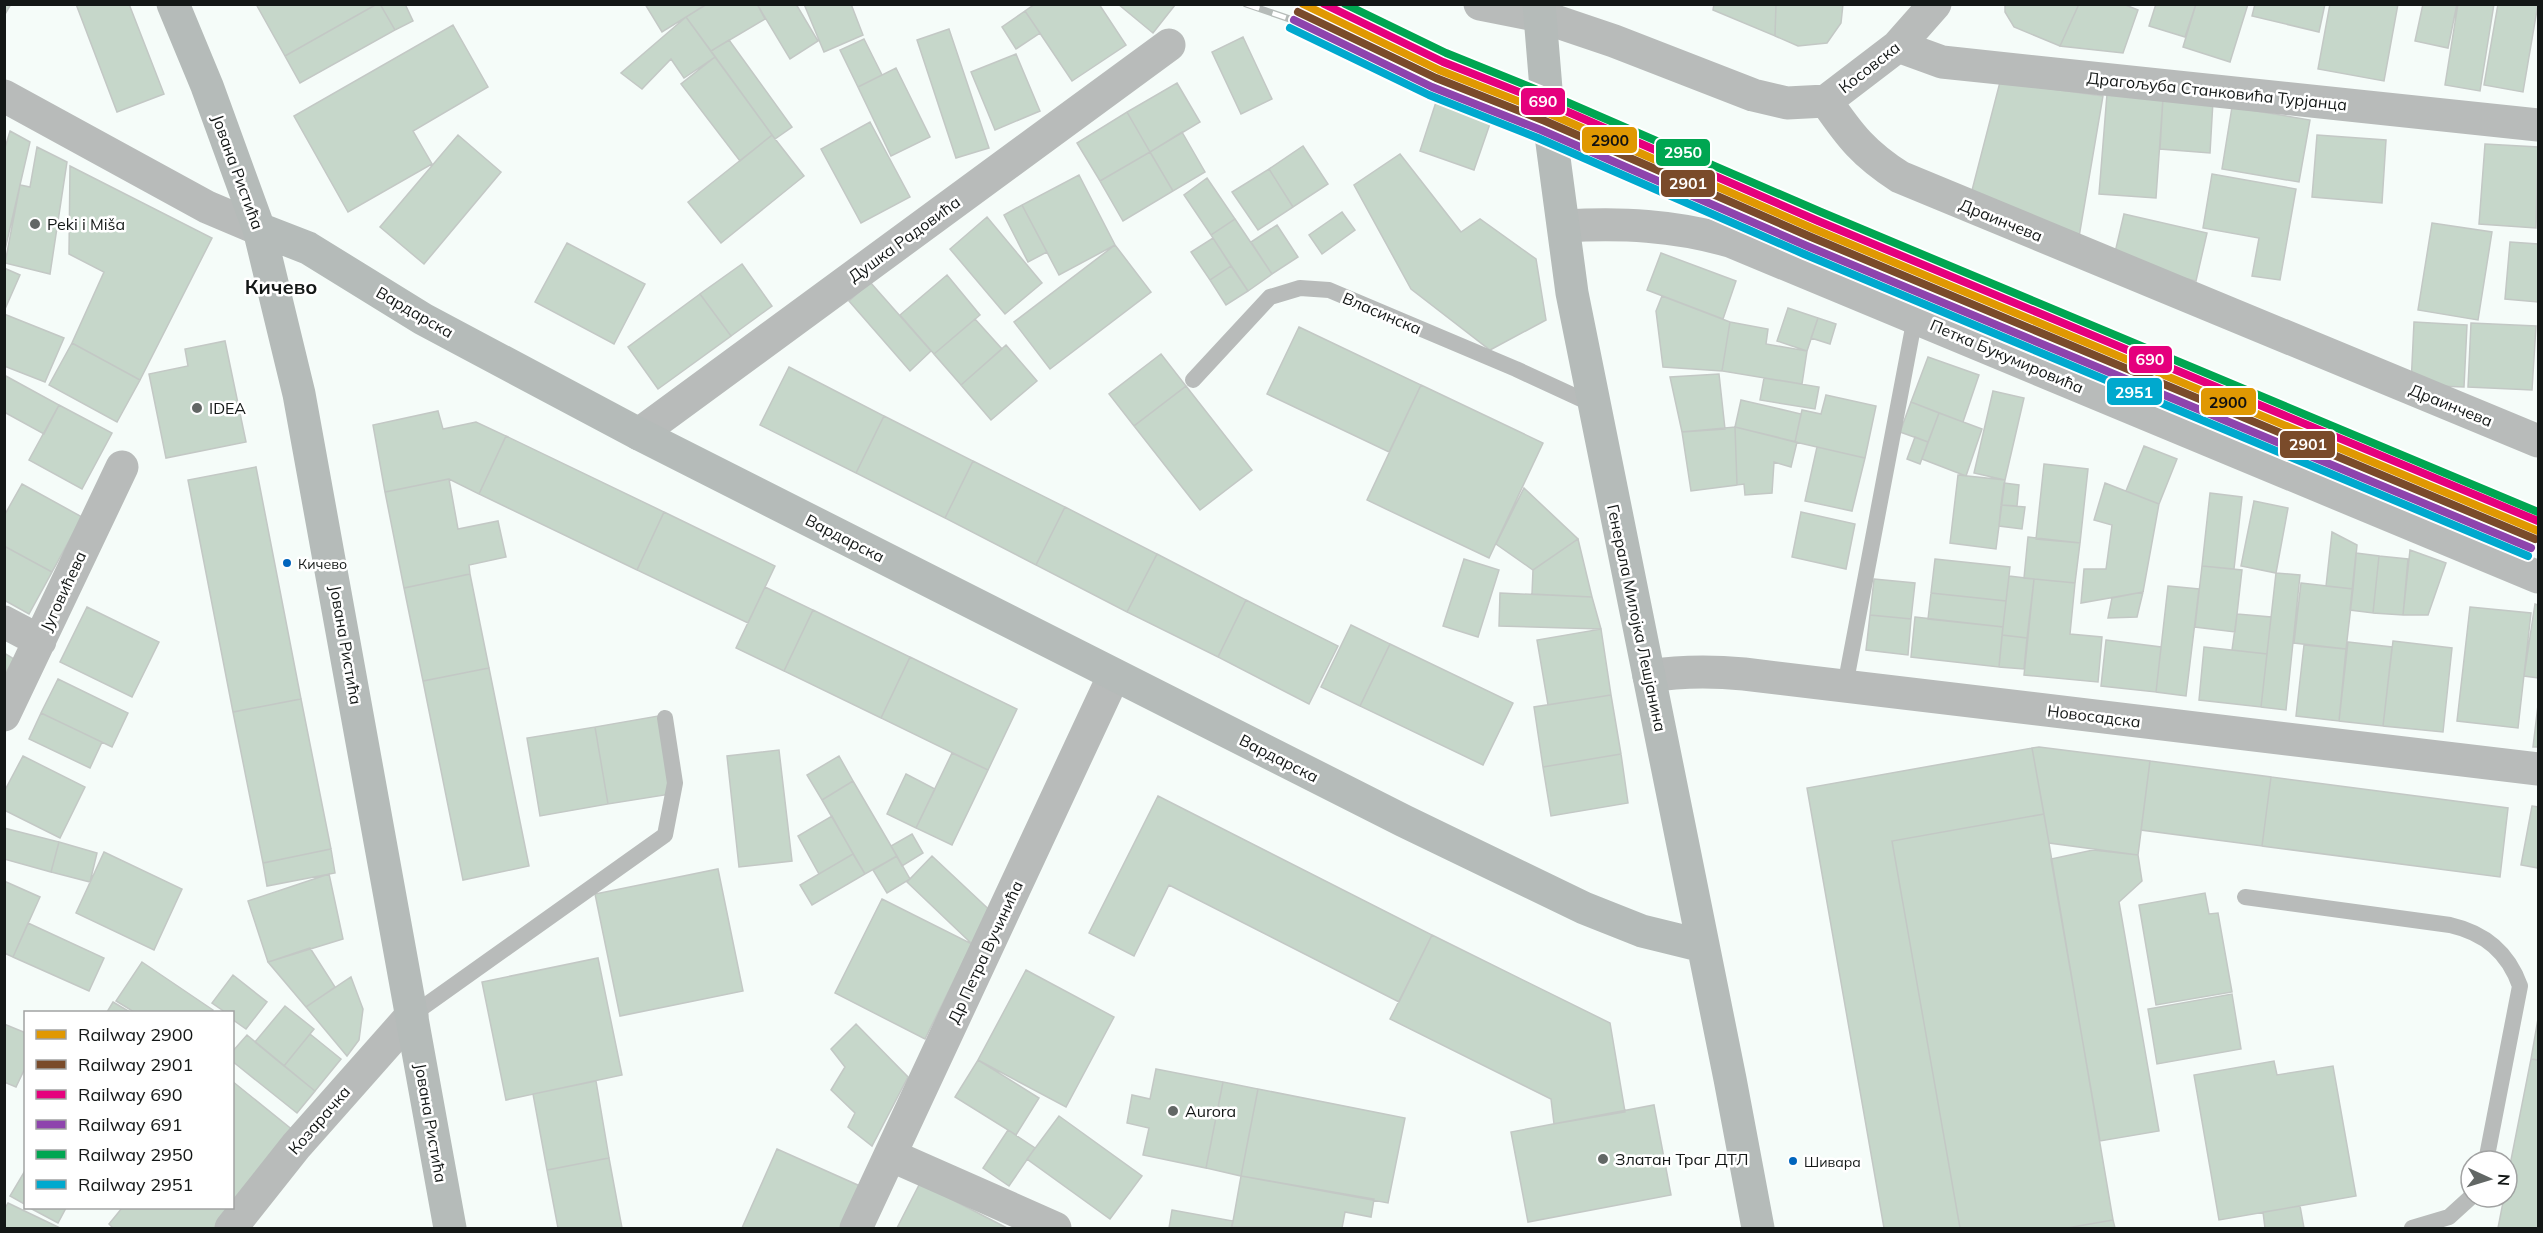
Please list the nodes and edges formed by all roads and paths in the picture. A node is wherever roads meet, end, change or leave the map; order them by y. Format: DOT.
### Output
graph roads {
  1 [pos="173,4"];
  2 [pos="1480,4"];
  3 [pos="1935,4"];
  4 [pos="1540,10"];
  5 [pos="1169,45"];
  6 [pos="1898,46"];
  7 [pos="4,96"];
  8 [pos="1826,101"];
  9 [pos="2538,125"];
  10 [pos="1564,225"];
  11 [pos="259,229"];
  12 [pos="1915,317"];
  13 [pos="1193,380"];
  14 [pos="1594,405"];
  15 [pos="639,434"];
  16 [pos="2538,441"];
  17 [pos="122,467"];
  18 [pos="2538,577"];
  19 [pos="4,622"];
  20 [pos="40,641"];
  21 [pos="1114,675"];
  22 [pos="1649,676"];
  23 [pos="1845,686"];
  24 [pos="4,715"];
  25 [pos="665,718"];
  26 [pos="2538,769"];
  27 [pos="2245,897"];
  28 [pos="1702,946"];
  29 [pos="412,1015"];
  30 [pos="2488,1149"];
  31 [pos="890,1155"];
  32 [pos="2459,1208"];
  33 [pos="231,1228"];
  34 [pos="450,1228"];
  35 [pos="856,1228"];
  36 [pos="1055,1228"];
  37 [pos="1758,1228"];
  38 [pos="2412,1228"];
  1 -- 11 [label="main road, Јована Ристића"];
  2 -- 4 [label="street"];
  3 -- 6 [label="street, Косовска"];
  4 -- 8 [label="street"];
  4 -- 10 [label="main road, Генерала Милојка Лешјанина"];
  5 -- 15 [label="street, Душка Радовића"];
  6 -- 8 [label="street, Косовска"];
  6 -- 9 [label="street, Драгољуба Станковића Турјанца"];
  7 -- 11 [label="street, Вардарска"];
  8 -- 16 [label="street, Драинчева"];
  10 -- 12 [label="street, Петка Букумировића"];
  10 -- 14 [label="main road, Генерала Милојка Лешјанина"];
  11 -- 15 [label="main road, Вардарска"];
  11 -- 29 [label="main road, Јована Ристића"];
  12 -- 18 [label="street, Петка Букумировића"];
  12 -- 23 [label="lane"];
  13 -- 14 [label="lane, Власинска"];
  14 -- 22 [label="main road, Генерала Милојка Лешјанина"];
  15 -- 21 [label="main road, Вардарска"];
  17 -- 20 [label="street, Југовићева"];
  19 -- 20 [label="street"];
  20 -- 24 [label="street, Југовићева"];
  21 -- 28 [label="main road, Вардарска"];
  21 -- 31 [label="street, Др Петра Вучинића"];
  22 -- 23 [label="street, Новосадска"];
  22 -- 28 [label="main road, Генерала Милојка Лешјанина"];
  23 -- 26 [label="street, Новосадска"];
  25 -- 29 [label="lane"];
  27 -- 30 [label="lane"];
  28 -- 37 [label="main road, Генерала Милојка Лешјанина"];
  29 -- 33 [label="street, Козарачка"];
  29 -- 34 [label="main road, Јована Ристића"];
  31 -- 35 [label="street, Др Петра Вучинића"];
  31 -- 36 [label="street"];
  32 -- 38 [label="lane"];
}
